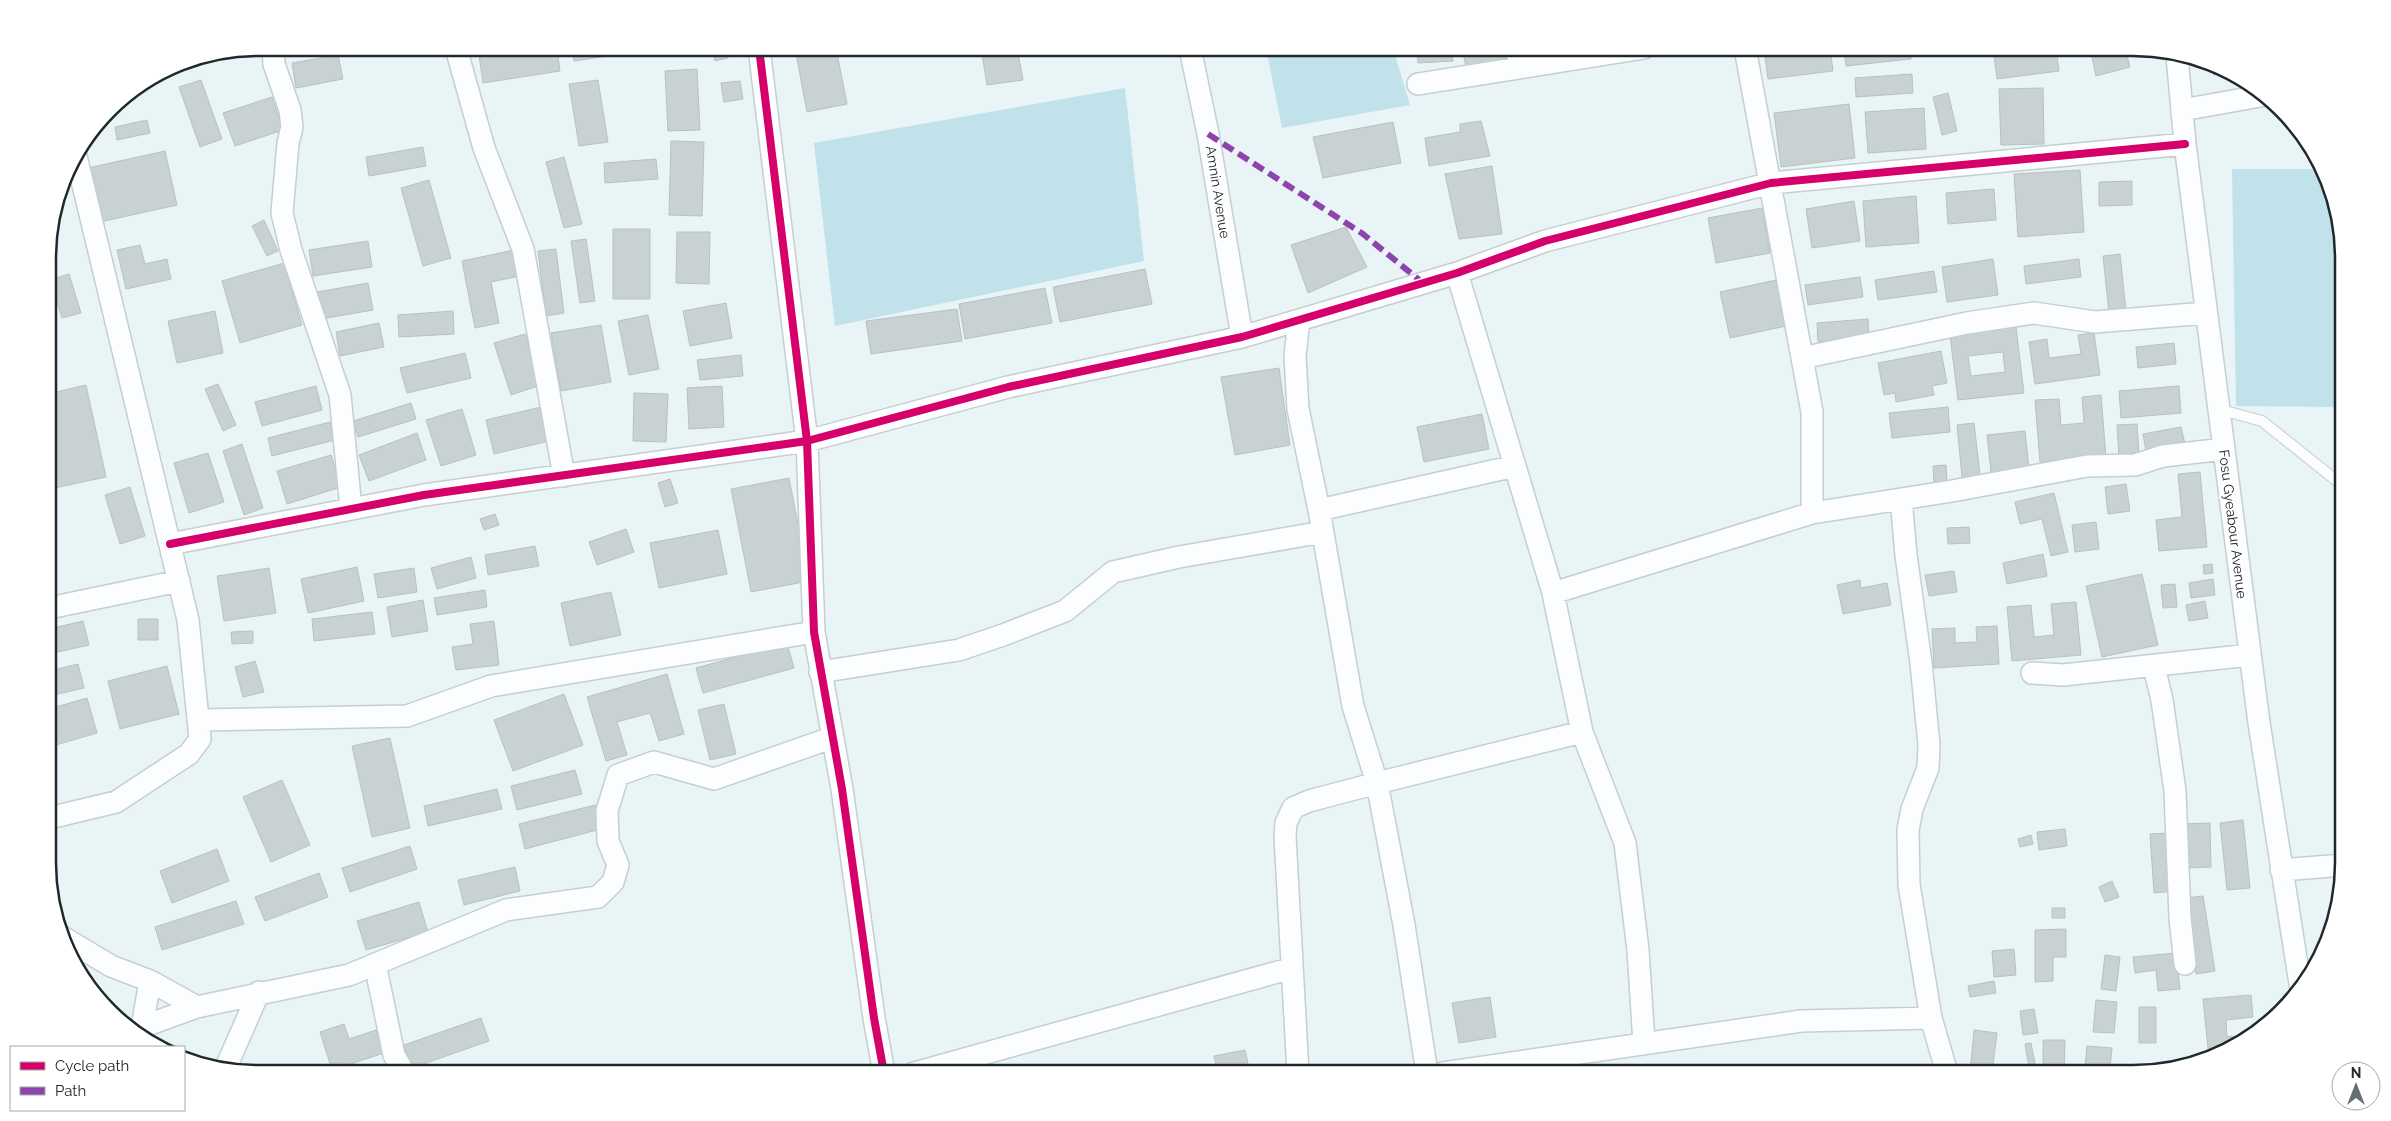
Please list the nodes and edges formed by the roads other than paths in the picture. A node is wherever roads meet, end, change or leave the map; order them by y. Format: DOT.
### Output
graph roads {
  1 [pos="274,56"];
  2 [pos="458,56"];
  3 [pos="759,56"];
  4 [pos="1192,56"];
  5 [pos="1532,56"];
  6 [pos="1747,56"];
  7 [pos="1518,57"];
  8 [pos="2177,61"];
  9 [pos="1418,84"];
  10 [pos="2255,97"];
  11 [pos="2182,110"];
  12 [pos="2185,144"];
  13 [pos="78,166"];
  14 [pos="1771,182"];
  15 [pos="1457,273"];
  16 [pos="2206,313"];
  17 [pos="1299,320"];
  18 [pos="1242,337"];
  19 [pos="1802,358"];
  20 [pos="2218,409"];
  21 [pos="807,441"];
  22 [pos="2224,449"];
  23 [pos="1515,466"];
  24 [pos="564,476"];
  25 [pos="2335,479"];
  26 [pos="1902,499"];
  27 [pos="351,509"];
  28 [pos="1319,510"];
  29 [pos="1812,513"];
  30 [pos="1323,532"];
  31 [pos="170,544"];
  32 [pos="179,581"];
  33 [pos="1553,593"];
  34 [pos="56,607"];
  35 [pos="814,632"];
  36 [pos="2250,655"];
  37 [pos="2154,667"];
  38 [pos="820,672"];
  39 [pos="2032,673"];
  40 [pos="199,720"];
  41 [pos="1582,732"];
  42 [pos="831,738"];
  43 [pos="1377,783"];
  44 [pos="56,816"];
  45 [pos="2335,865"];
  46 [pos="2281,870"];
  47 [pos="73,943"];
  48 [pos="375,964"];
  49 [pos="2185,964"];
  50 [pos="1292,968"];
  51 [pos="2299,978"];
  52 [pos="150,981"];
  53 [pos="259,992"];
  54 [pos="197,1007"];
  55 [pos="1930,1018"];
  56 [pos="139,1026"];
  57 [pos="142,1028"];
  58 [pos="1644,1043"];
  59 [pos="228,1062"];
  60 [pos="399,1065"];
  61 [pos="883,1065"];
  62 [pos="943,1065"];
  63 [pos="1298,1065"];
  64 [pos="1426,1065"];
  65 [pos="1497,1065"];
  66 [pos="1945,1065"];
  1 -- 27 [label="street"];
  2 -- 24 [label="street"];
  3 -- 21 [label="street"];
  4 -- 18 [label="street, Amnin Avenue"];
  5 -- 7 [label="street"];
  6 -- 14 [label="street"];
  7 -- 9 [label="street"];
  8 -- 11 [label="street, Fosu Gyeabour Avenue"];
  10 -- 11 [label="street"];
  11 -- 12 [label="street, Fosu Gyeabour Avenue"];
  12 -- 14 [label="street"];
  12 -- 16 [label="street, Fosu Gyeabour Avenue"];
  13 -- 31 [label="street"];
  14 -- 15 [label="street"];
  14 -- 19 [label="street"];
  15 -- 17 [label="street"];
  15 -- 23 [label="street"];
  16 -- 19 [label="street"];
  16 -- 20 [label="street, Fosu Gyeabour Avenue"];
  17 -- 18 [label="street"];
  17 -- 28 [label="street"];
  18 -- 21 [label="street"];
  19 -- 29 [label="street"];
  20 -- 22 [label="street, Fosu Gyeabour Avenue"];
  20 -- 25 [label="lane"];
  21 -- 24 [label="street"];
  21 -- 35 [label="street"];
  22 -- 26 [label="street"];
  22 -- 36 [label="street, Fosu Gyeabour Avenue"];
  23 -- 28 [label="street"];
  23 -- 33 [label="street"];
  24 -- 27 [label="street"];
  26 -- 29 [label="street"];
  26 -- 55 [label="street"];
  27 -- 31 [label="street"];
  28 -- 30 [label="street"];
  29 -- 33 [label="street"];
  30 -- 38 [label="street"];
  30 -- 43 [label="street"];
  31 -- 32 [label="street"];
  32 -- 34 [label="street"];
  32 -- 40 [label="street"];
  33 -- 41 [label="street"];
  35 -- 38 [label="street"];
  35 -- 40 [label="street"];
  36 -- 37 [label="street"];
  36 -- 46 [label="street, Fosu Gyeabour Avenue"];
  37 -- 39 [label="street"];
  37 -- 49 [label="street"];
  38 -- 42 [label="street"];
  40 -- 44 [label="street"];
  41 -- 43 [label="street"];
  41 -- 58 [label="street"];
  42 -- 48 [label="street"];
  42 -- 61 [label="street"];
  43 -- 50 [label="street"];
  43 -- 64 [label="street"];
  45 -- 46 [label="street"];
  46 -- 51 [label="street, Fosu Gyeabour Avenue"];
  47 -- 52 [label="street"];
  48 -- 53 [label="street"];
  48 -- 60 [label="street"];
  50 -- 62 [label="street"];
  50 -- 63 [label="street"];
  52 -- 54 [label="street"];
  52 -- 56 [label="street"];
  53 -- 54 [label="street"];
  53 -- 59 [label="street"];
  54 -- 57 [label="street"];
  55 -- 58 [label="street"];
  55 -- 66 [label="street"];
  58 -- 65 [label="street"];
}
